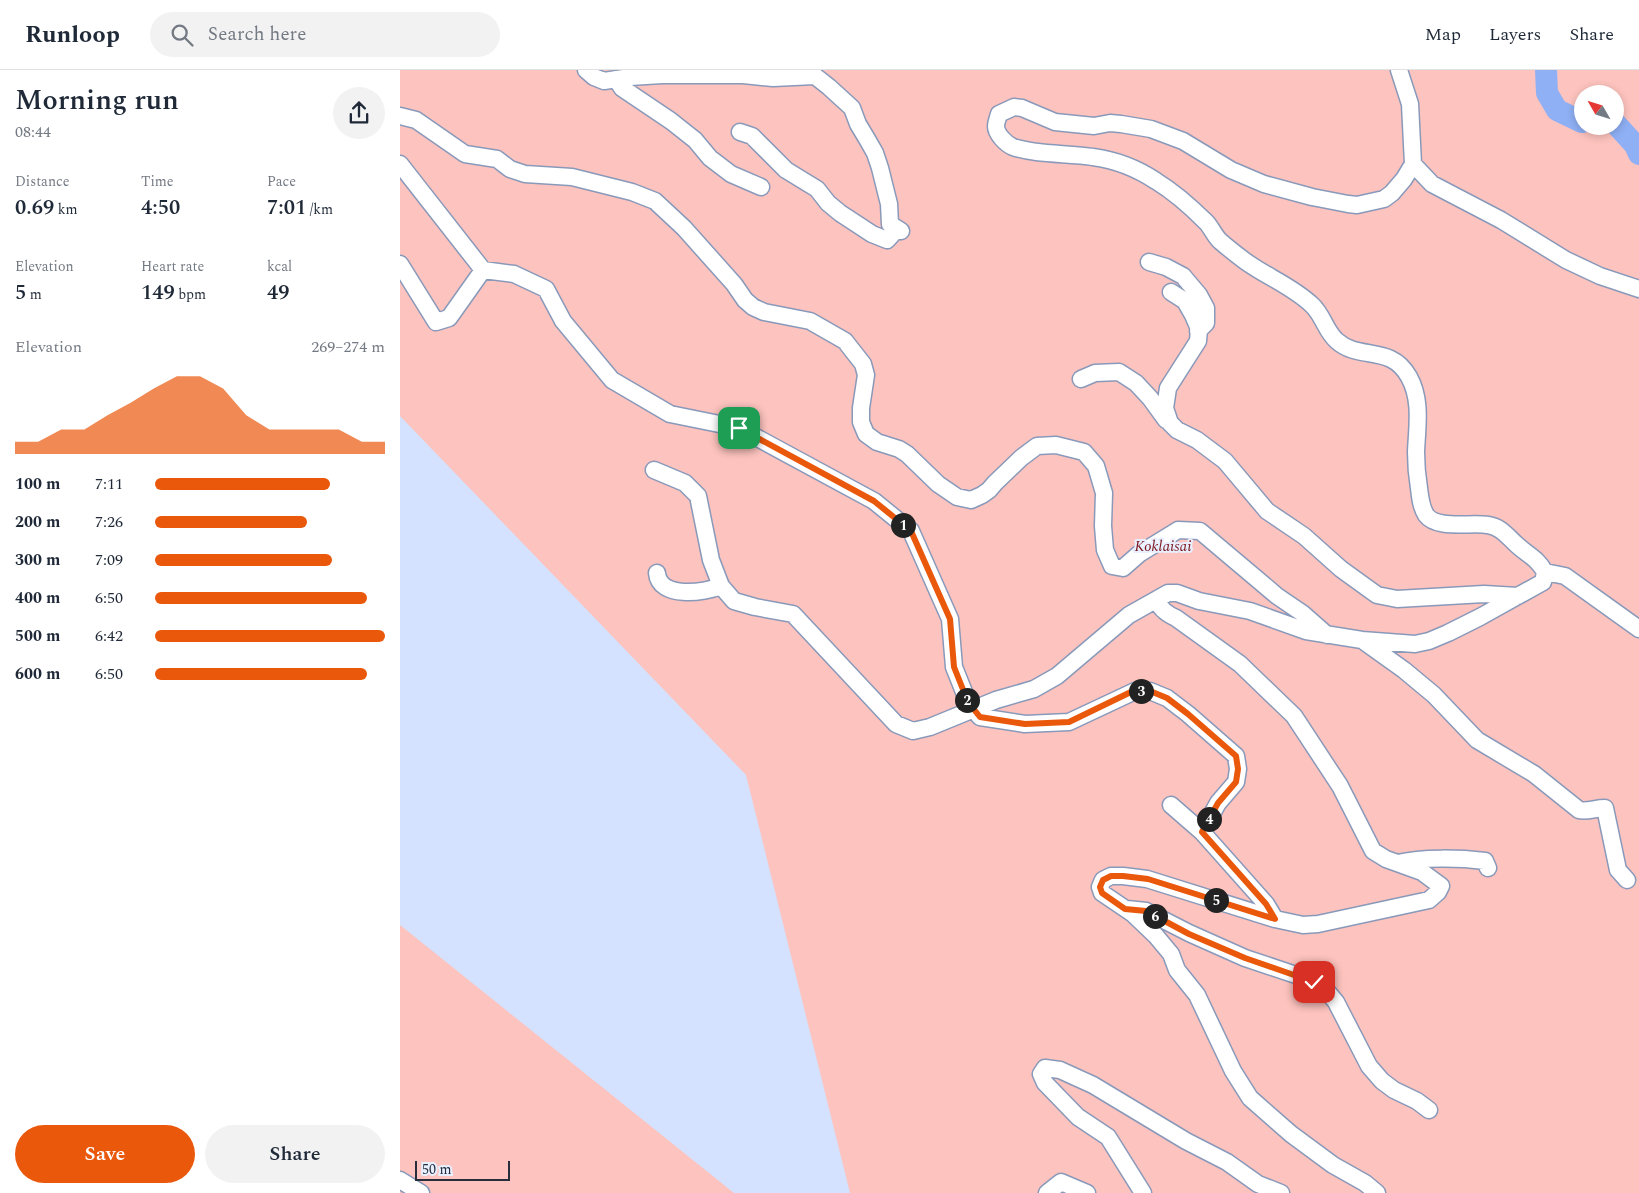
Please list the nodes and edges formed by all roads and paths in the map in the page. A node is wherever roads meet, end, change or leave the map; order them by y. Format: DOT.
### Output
graph roads {
  1 [pos="586,70"];
  2 [pos="1399,70"];
  3 [pos="616,79"];
  4 [pos="400,116"];
  5 [pos="740,132"];
  6 [pos="400,164"];
  7 [pos="1413,164"];
  8 [pos="761,187"];
  9 [pos="1149,262"];
  10 [pos="400,264"];
  11 [pos="483,270"];
  12 [pos="1639,289"];
  13 [pos="1171,292"];
  14 [pos="1198,331"];
  15 [pos="1081,379"];
  16 [pos="1170,424"];
  17 [pos="654,470"];
  18 [pos="1545,572"];
  19 [pos="657,573"];
  20 [pos="720,586"];
  21 [pos="1518,596"];
  22 [pos="1157,599"];
  23 [pos="1639,629"];
  24 [pos="1327,635"];
  25 [pos="1362,640"];
  26 [pos="974,709"];
  27 [pos="1171,805"];
  28 [pos="1202,832"];
  29 [pos="1398,864"];
  30 [pos="1488,868"];
  31 [pos="1627,880"];
  32 [pos="1125,909"];
  33 [pos="1275,919"];
  34 [pos="1429,1110"];
  35 [pos="400,1180"];
  36 [pos="421,1193"];
  37 [pos="1047,1193"];
  38 [pos="1087,1193"];
  39 [pos="1143,1193"];
  40 [pos="1282,1193"];
  41 [pos="1377,1193"];
  1 -- 3 [label="street"];
  2 -- 7 [label="street"];
  3 -- 5 [label="street"];
  3 -- 8 [label="street"];
  4 -- 24 [label="street"];
  6 -- 11 [label="street"];
  7 -- 12 [label="street"];
  7 -- 18 [label="street"];
  9 -- 14 [label="street"];
  10 -- 11 [label="street"];
  11 -- 26 [label="street"];
  13 -- 14 [label="street"];
  14 -- 16 [label="street"];
  15 -- 16 [label="street"];
  16 -- 21 [label="street"];
  17 -- 20 [label="street"];
  18 -- 21 [label="street"];
  18 -- 23 [label="street"];
  19 -- 20 [label="street"];
  20 -- 26 [label="street"];
  21 -- 25 [label="street"];
  22 -- 24 [label="street"];
  22 -- 26 [label="street"];
  22 -- 29 [label="street"];
  24 -- 25 [label="street"];
  25 -- 31 [label="street"];
  26 -- 28 [label="street"];
  27 -- 28 [label="street"];
  28 -- 33 [label="street"];
  29 -- 30 [label="street"];
  29 -- 33 [label="street"];
  32 -- 33 [label="street"];
  32 -- 34 [label="street"];
  32 -- 41 [label="street"];
  35 -- 36 [label="street"];
  37 -- 38 [label="street"];
  39 -- 40 [label="street"];
}
